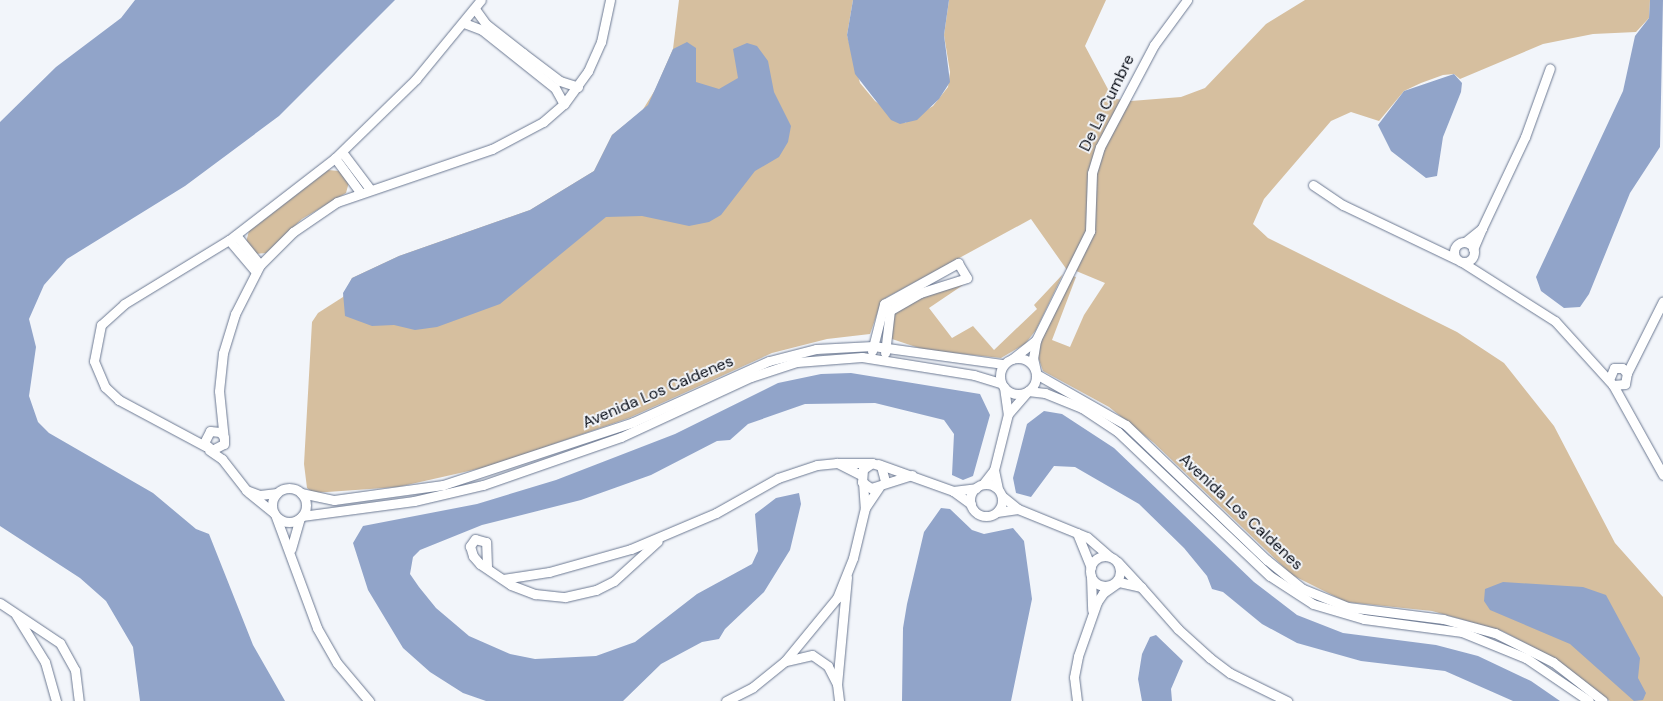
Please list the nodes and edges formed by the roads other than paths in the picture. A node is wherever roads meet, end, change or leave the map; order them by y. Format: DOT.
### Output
graph roads {
  1 [pos="481,0"];
  2 [pos="610,0"];
  3 [pos="1187,0"];
  4 [pos="475,9"];
  5 [pos="464,23"];
  6 [pos="484,27"];
  7 [pos="1550,68"];
  8 [pos="558,85"];
  9 [pos="578,87"];
  10 [pos="564,104"];
  11 [pos="339,155"];
  12 [pos="1313,185"];
  13 [pos="370,189"];
  14 [pos="360,192"];
  15 [pos="1482,228"];
  16 [pos="233,237"];
  17 [pos="1461,243"];
  18 [pos="1427,246"];
  19 [pos="1474,251"];
  20 [pos="1459,261"];
  21 [pos="258,269"];
  22 [pos="934,276"];
  23 [pos="1488,278"];
  24 [pos="939,287"];
  25 [pos="1663,301"];
  26 [pos="1036,340"];
  27 [pos="873,346"];
  28 [pos="885,348"];
  29 [pos="871,358"];
  30 [pos="1012,359"];
  31 [pos="884,360"];
  32 [pos="1592,361"];
  33 [pos="1631,361"];
  34 [pos="1002,364"];
  35 [pos="1616,368"];
  36 [pos="1037,373"];
  37 [pos="1627,378"];
  38 [pos="1611,383"];
  39 [pos="1002,385"];
  40 [pos="1028,392"];
  41 [pos="1008,414"];
  42 [pos="1630,415"];
  43 [pos="220,418"];
  44 [pos="206,434"];
  45 [pos="191,437"];
  46 [pos="224,439"];
  47 [pos="207,448"];
  48 [pos="837,463"];
  49 [pos="875,463"];
  50 [pos="226,464"];
  51 [pos="994,470"];
  52 [pos="912,475"];
  53 [pos="1663,475"];
  54 [pos="862,479"];
  55 [pos="882,484"];
  56 [pos="979,486"];
  57 [pos="246,490"];
  58 [pos="953,491"];
  59 [pos="1000,492"];
  60 [pos="277,493"];
  61 [pos="301,494"];
  62 [pos="971,504"];
  63 [pos="865,508"];
  64 [pos="1018,509"];
  65 [pos="997,512"];
  66 [pos="275,515"];
  67 [pos="301,517"];
  68 [pos="1077,532"];
  69 [pos="661,538"];
  70 [pos="292,551"];
  71 [pos="1113,559"];
  72 [pos="487,567"];
  73 [pos="1091,571"];
  74 [pos="847,577"];
  75 [pos="503,579"];
  76 [pos="1112,585"];
  77 [pos="1141,587"];
  78 [pos="0,603"];
  79 [pos="14,613"];
  80 [pos="1092,616"];
  81 [pos="821,621"];
  82 [pos="841,628"];
  83 [pos="47,632"];
  84 [pos="808,638"];
  85 [pos="37,645"];
  86 [pos="839,648"];
  87 [pos="812,655"];
  88 [pos="785,661"];
  89 [pos="824,661"];
  90 [pos="837,684"];
  91 [pos="1075,689"];
  92 [pos="56,701"];
  93 [pos="79,701"];
  94 [pos="369,701"];
  95 [pos="726,701"];
  96 [pos="838,701"];
  97 [pos="1071,701"];
  98 [pos="1077,701"];
  99 [pos="1287,701"];
  100 [pos="1588,701"];
  101 [pos="1603,701"];
  1 -- 4 [label="street"];
  2 -- 9 [label="street"];
  3 -- 26 [label="street, De La Cumbre"];
  4 -- 5 [label="street"];
  4 -- 6 [label="street"];
  5 -- 6 [label="street"];
  5 -- 11 [label="street"];
  6 -- 8 [label="street"];
  7 -- 15 [label="street"];
  8 -- 9 [label="street"];
  8 -- 10 [label="street"];
  9 -- 10 [label="street"];
  10 -- 13 [label="street"];
  11 -- 13 [label="street"];
  11 -- 14 [label="street"];
  11 -- 16 [label="street"];
  12 -- 18 [label="street"];
  13 -- 14 [label="street"];
  14 -- 21 [label="street"];
  15 -- 17 [label="street"];
  15 -- 19 [label="street"];
  16 -- 21 [label="street"];
  16 -- 45 [label="street"];
  17 -- 18 [label="street"];
  17 -- 19 [label="street"];
  17 -- 20 [label="street"];
  18 -- 20 [label="street"];
  19 -- 20 [label="street"];
  19 -- 23 [label="street"];
  20 -- 23 [label="street"];
  21 -- 43 [label="street"];
  22 -- 24 [label="street"];
  22 -- 24 [label="street"];
  22 -- 27 [label="street"];
  23 -- 32 [label="street"];
  24 -- 28 [label="street"];
  25 -- 33 [label="street"];
  26 -- 30 [label="street"];
  26 -- 36 [label="street"];
  27 -- 28 [label="street, Avenida Los Caldenes"];
  27 -- 29 [label="street"];
  27 -- 61 [label="street, Avenida Los Caldenes"];
  28 -- 31 [label="street"];
  28 -- 34 [label="street, Avenida Los Caldenes"];
  29 -- 31 [label="street, Avenida Los Caldenes"];
  29 -- 67 [label="street, Avenida Los Caldenes"];
  30 -- 34 [label="street"];
  30 -- 36 [label="street"];
  31 -- 39 [label="street, Avenida Los Caldenes"];
  32 -- 35 [label="street"];
  32 -- 38 [label="street"];
  33 -- 35 [label="street"];
  33 -- 37 [label="street"];
  34 -- 39 [label="street"];
  35 -- 37 [label="street"];
  35 -- 38 [label="street"];
  36 -- 40 [label="street"];
  36 -- 101 [label="street, Avenida Los Caldenes"];
  37 -- 38 [label="street"];
  37 -- 42 [label="street"];
  38 -- 42 [label="street"];
  39 -- 40 [label="street"];
  39 -- 41 [label="street"];
  40 -- 41 [label="street"];
  40 -- 100 [label="street, Avenida Los Caldenes"];
  41 -- 51 [label="street"];
  42 -- 53 [label="street"];
  43 -- 44 [label="street"];
  43 -- 46 [label="street"];
  44 -- 45 [label="street"];
  44 -- 46 [label="street"];
  44 -- 47 [label="street"];
  45 -- 47 [label="street"];
  46 -- 47 [label="street"];
  46 -- 50 [label="street"];
  47 -- 50 [label="street"];
  48 -- 49 [label="street"];
  48 -- 54 [label="street"];
  48 -- 69 [label="street"];
  49 -- 52 [label="street"];
  49 -- 54 [label="street"];
  49 -- 55 [label="street"];
  50 -- 57 [label="street"];
  51 -- 56 [label="street"];
  51 -- 59 [label="street"];
  52 -- 55 [label="street"];
  52 -- 58 [label="street"];
  54 -- 55 [label="street"];
  54 -- 63 [label="street"];
  55 -- 63 [label="street"];
  56 -- 58 [label="street"];
  56 -- 59 [label="street"];
  56 -- 62 [label="street"];
  57 -- 60 [label="street"];
  57 -- 66 [label="street"];
  58 -- 62 [label="street"];
  59 -- 64 [label="street"];
  59 -- 65 [label="street"];
  60 -- 61 [label="street"];
  60 -- 66 [label="street"];
  61 -- 67 [label="street"];
  62 -- 65 [label="street"];
  63 -- 74 [label="street"];
  64 -- 65 [label="street"];
  64 -- 68 [label="street"];
  66 -- 67 [label="street"];
  66 -- 70 [label="street"];
  67 -- 70 [label="street"];
  68 -- 71 [label="street"];
  68 -- 73 [label="street"];
  69 -- 75 [label="street"];
  69 -- 75 [label="street"];
  70 -- 94 [label="street"];
  71 -- 73 [label="street"];
  71 -- 76 [label="street"];
  71 -- 77 [label="street"];
  72 -- 75 [label="street"];
  73 -- 76 [label="street"];
  73 -- 80 [label="street"];
  74 -- 81 [label="street"];
  74 -- 82 [label="street"];
  76 -- 77 [label="street"];
  76 -- 80 [label="street"];
  77 -- 99 [label="street"];
  78 -- 79 [label="street"];
  79 -- 83 [label="street"];
  79 -- 85 [label="street"];
  80 -- 91 [label="street"];
  81 -- 82 [label="street"];
  81 -- 84 [label="street"];
  82 -- 86 [label="street"];
  83 -- 85 [label="street"];
  83 -- 93 [label="street"];
  84 -- 87 [label="street"];
  84 -- 88 [label="street"];
  85 -- 92 [label="street"];
  86 -- 89 [label="street"];
  86 -- 90 [label="street"];
  87 -- 88 [label="street"];
  87 -- 89 [label="street"];
  88 -- 95 [label="street"];
  89 -- 90 [label="street"];
  90 -- 96 [label="street"];
  91 -- 97 [label="street"];
  91 -- 98 [label="street"];
}
